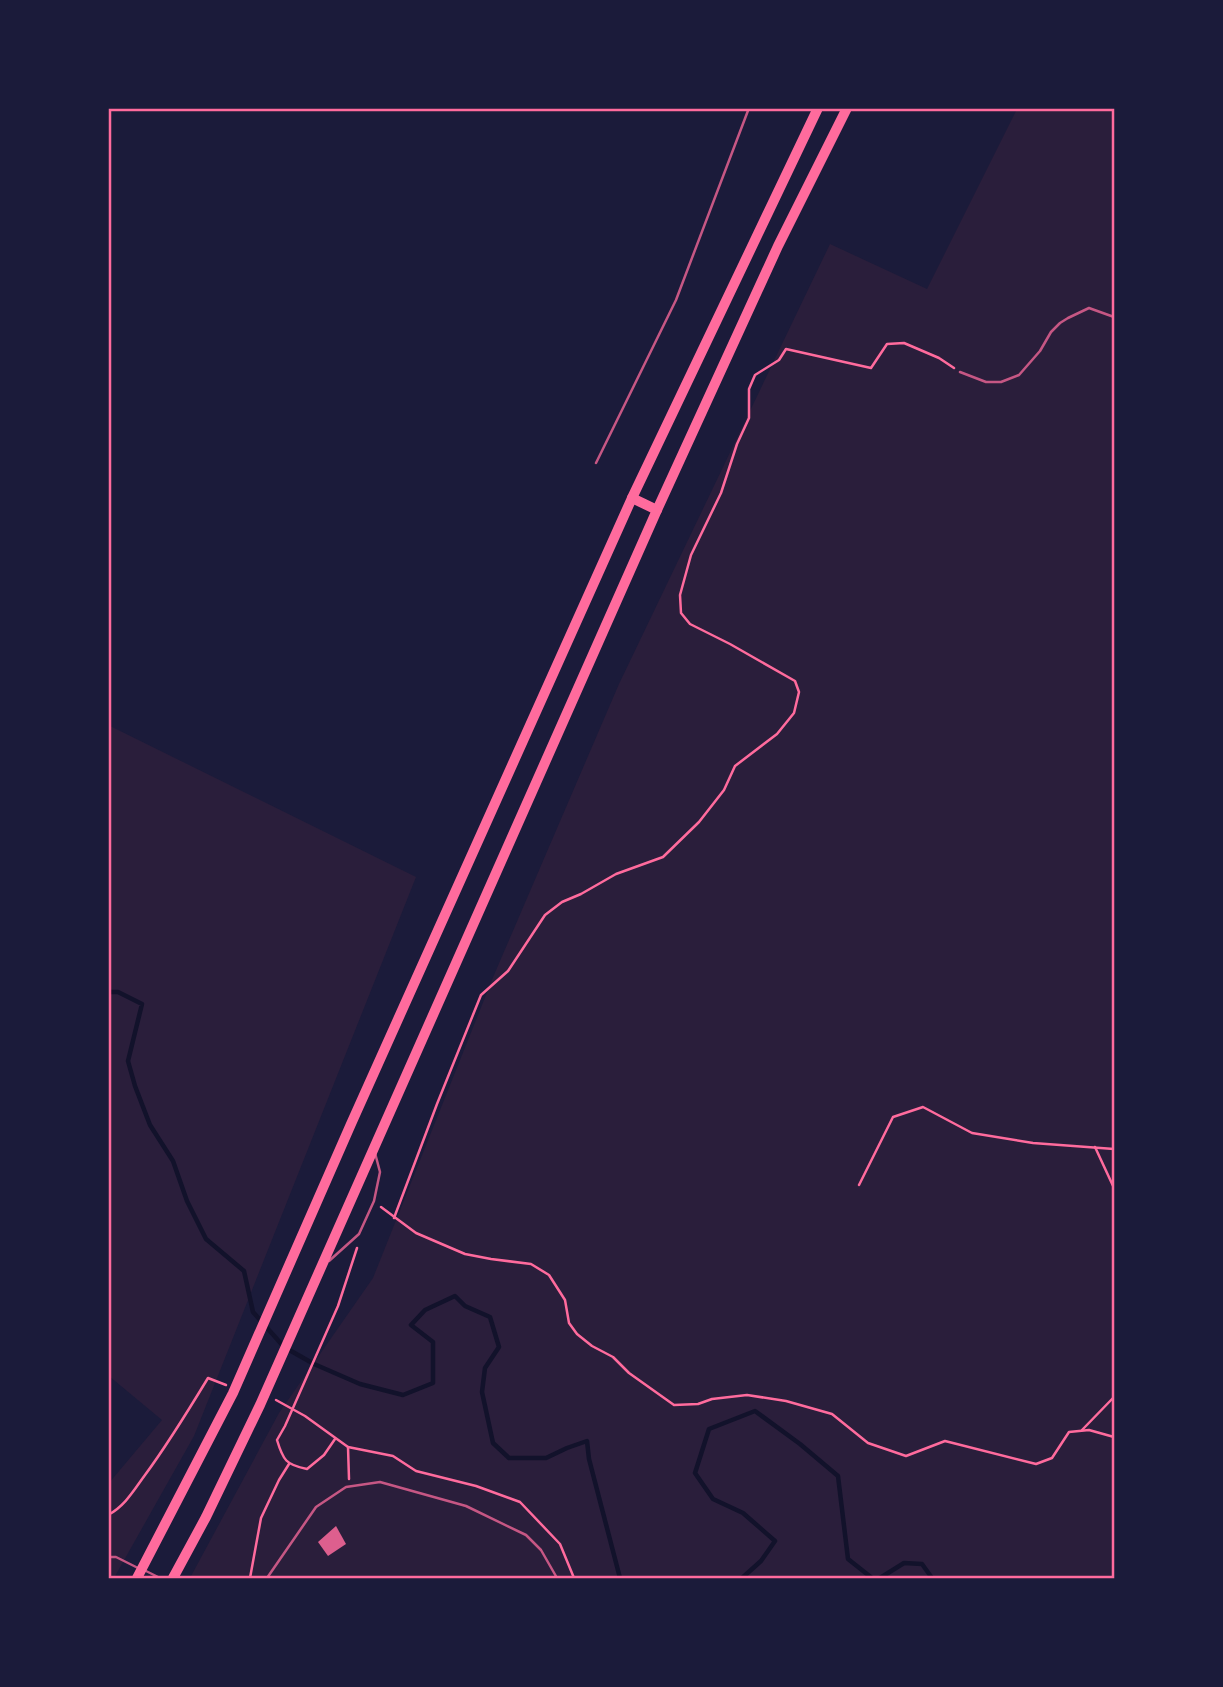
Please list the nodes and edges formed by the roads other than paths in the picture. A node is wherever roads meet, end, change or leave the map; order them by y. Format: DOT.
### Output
graph roads {
  1 [pos="749,108"];
  2 [pos="818,108"];
  3 [pos="847,108"];
  4 [pos="1115,317"];
  5 [pos="960,372"];
  6 [pos="596,463"];
  7 [pos="632,498"];
  8 [pos="657,510"];
  9 [pos="374,1149"];
  10 [pos="322,1267"];
  11 [pos="108,1557"];
  12 [pos="140,1574"];
  13 [pos="160,1578"];
  14 [pos="173,1578"];
  15 [pos="267,1578"];
  16 [pos="557,1578"];
  1 -- 6 [label="lane"];
  2 -- 7 [label="main road"];
  3 -- 8 [label="main road"];
  4 -- 5 [label="lane"];
  7 -- 8 [label="main road"];
  7 -- 12 [label="main road"];
  8 -- 9 [label="main road"];
  9 -- 10 [label="main road"];
  9 -- 10 [label="lane"];
  10 -- 14 [label="main road"];
  11 -- 12 [label="lane"];
  12 -- 13 [label="lane"];
  15 -- 16 [label="lane"];
}
